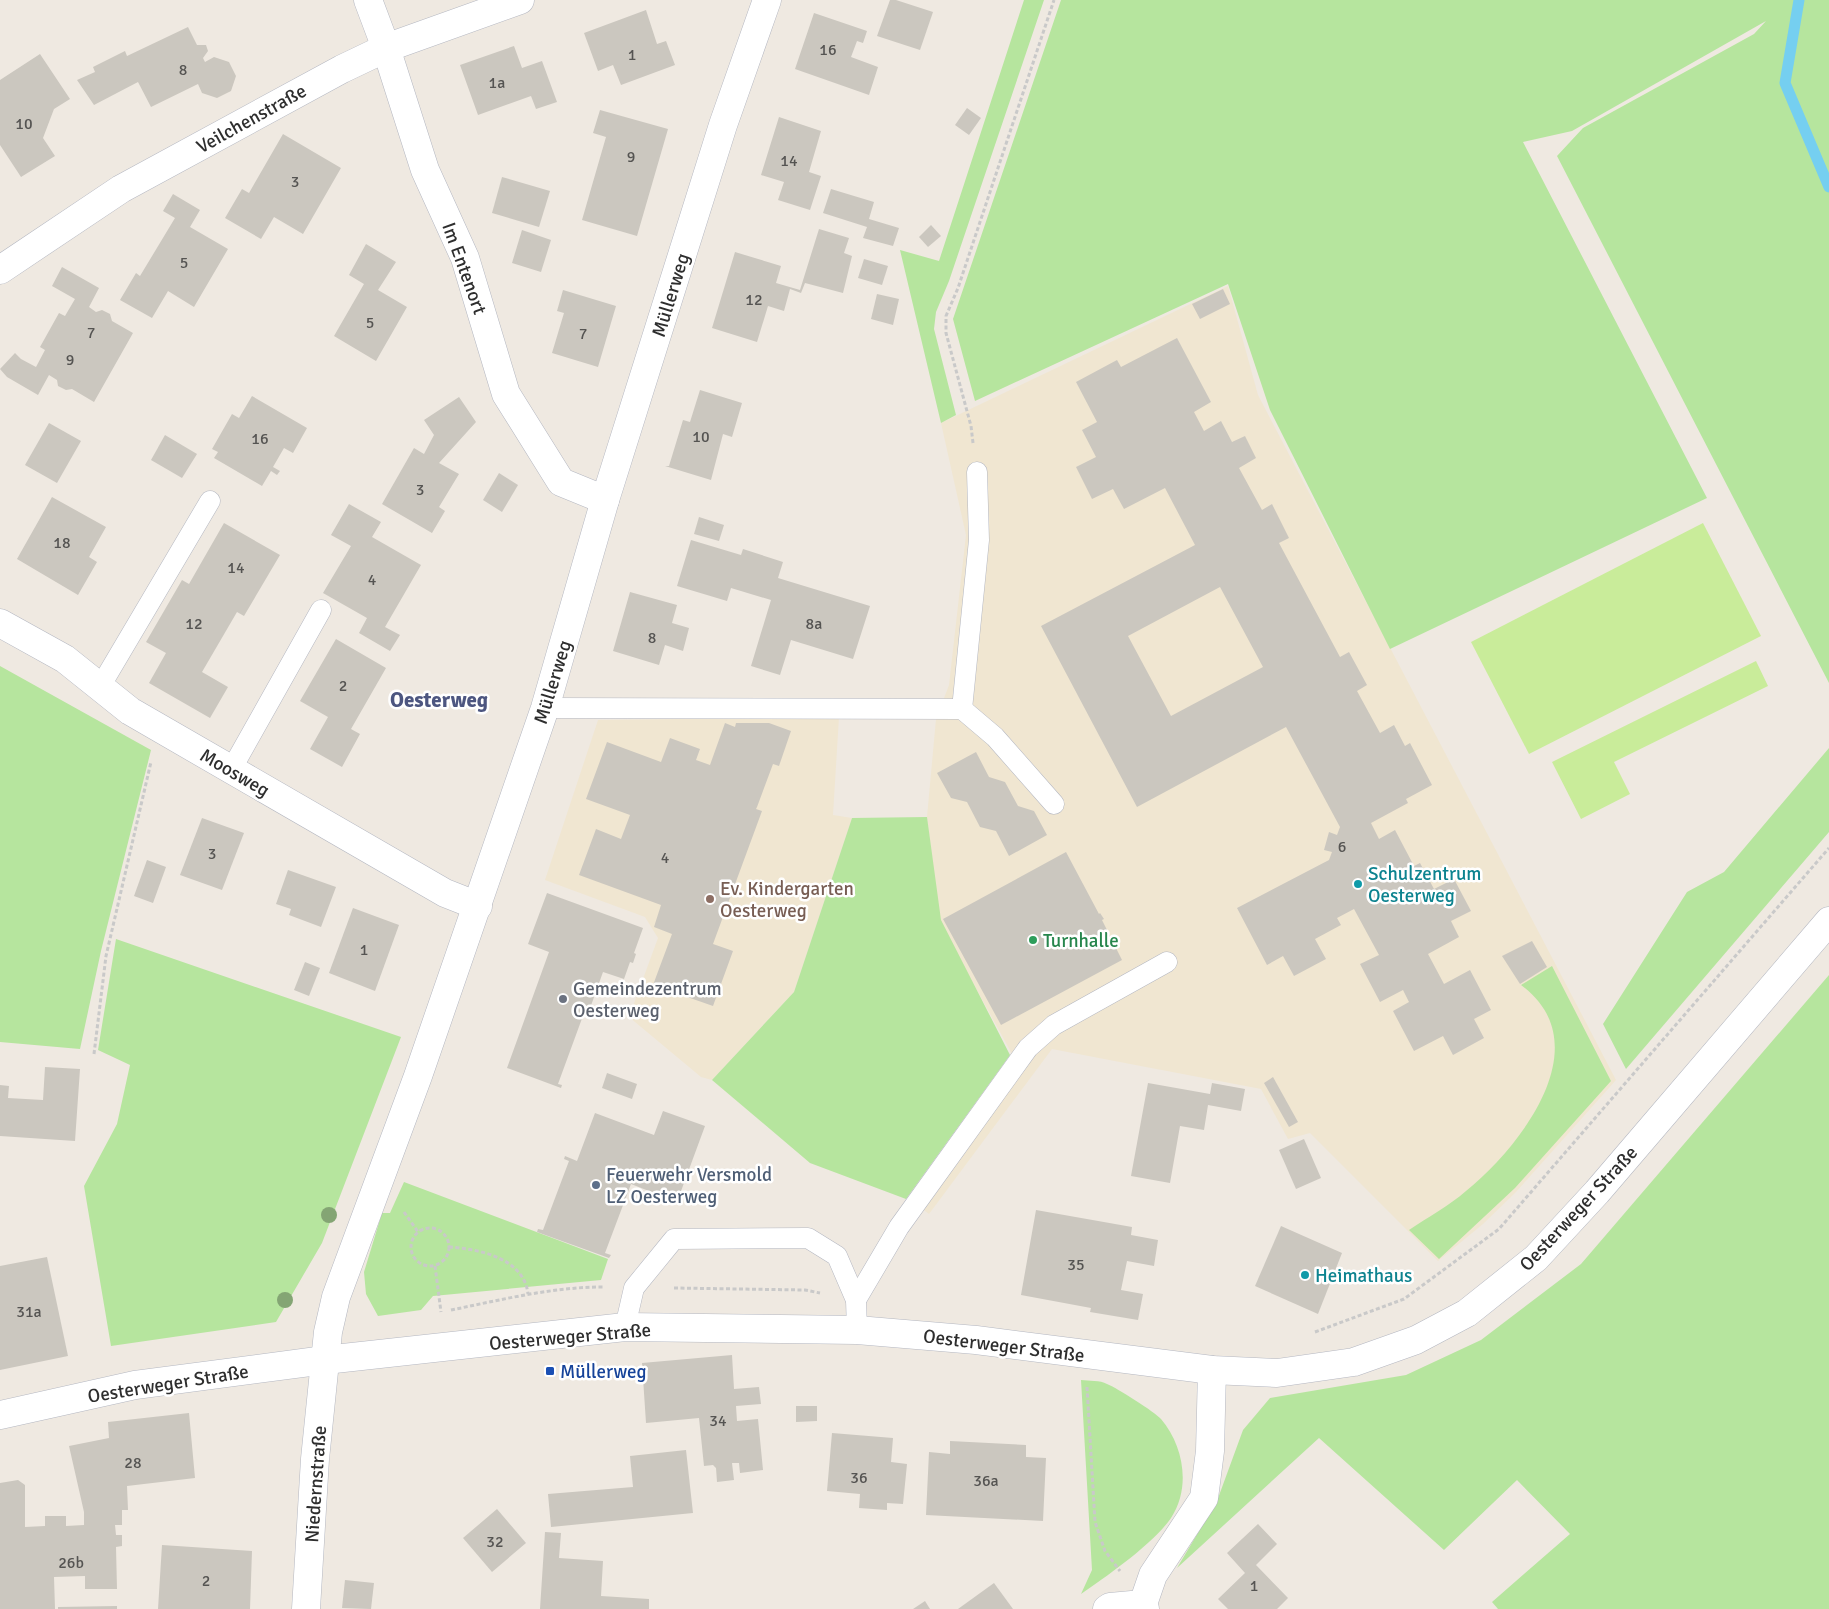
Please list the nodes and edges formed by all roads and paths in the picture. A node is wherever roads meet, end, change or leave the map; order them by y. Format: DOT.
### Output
graph roads {
  1 [pos="368,0"];
  2 [pos="520,0"];
  3 [pos="767,0"];
  4 [pos="1054,0"];
  5 [pos="386,48"];
  6 [pos="0,270"];
  7 [pos="976,472"];
  8 [pos="605,500"];
  9 [pos="210,501"];
  10 [pos="321,610"];
  11 [pos="0,623"];
  12 [pos="100,687"];
  13 [pos="545,708"];
  14 [pos="962,709"];
  15 [pos="166,732"];
  16 [pos="231,770"];
  17 [pos="1054,804"];
  18 [pos="1829,848"];
  19 [pos="478,906"];
  20 [pos="1829,921"];
  21 [pos="1167,962"];
  22 [pos="94,1054"];
  23 [pos="449,1247"];
  24 [pos="435,1266"];
  25 [pos="634,1288"];
  26 [pos="528,1294"];
  27 [pos="856,1300"];
  28 [pos="625,1327"];
  29 [pos="857,1330"];
  30 [pos="1307,1334"];
  31 [pos="1085,1354"];
  32 [pos="325,1360"];
  33 [pos="1212,1370"];
  34 [pos="0,1415"];
  35 [pos="1144,1607"];
  36 [pos="306,1609"];
  37 [pos="1107,1609"];
  1 -- 5 [label="street, Im Entenort"];
  2 -- 5 [label="street, Veilchenstraße"];
  3 -- 8 [label="street, Müllerweg"];
  4 -- 7 [label="path"];
  5 -- 6 [label="street, Veilchenstraße"];
  5 -- 8 [label="street, Im Entenort"];
  7 -- 14 [label="lane"];
  8 -- 13 [label="street, Müllerweg"];
  9 -- 12 [label="lane"];
  10 -- 16 [label="lane"];
  11 -- 12 [label="street, Moosweg"];
  12 -- 15 [label="street, Moosweg"];
  13 -- 14 [label="lane"];
  13 -- 19 [label="street, Müllerweg"];
  14 -- 17 [label="lane"];
  15 -- 16 [label="street, Moosweg"];
  15 -- 22 [label="path"];
  16 -- 19 [label="street, Moosweg"];
  18 -- 30 [label="path"];
  19 -- 32 [label="street, Müllerweg"];
  20 -- 33 [label="street, Oesterweger Straße"];
  21 -- 27 [label="lane"];
  23 -- 24 [label="path"];
  23 -- 24 [label="path"];
  23 -- 26 [label="path"];
  24 -- 26 [label="path"];
  25 -- 26 [label="path"];
  25 -- 27 [label="path"];
  25 -- 27 [label="lane"];
  25 -- 28 [label="lane"];
  27 -- 29 [label="lane"];
  28 -- 29 [label="street, Oesterweger Straße"];
  28 -- 32 [label="street, Oesterweger Straße"];
  29 -- 31 [label="street, Oesterweger Straße"];
  31 -- 33 [label="street, Oesterweger Straße"];
  31 -- 35 [label="path"];
  32 -- 34 [label="street, Oesterweger Straße"];
  32 -- 36 [label="street, Niedernstraße"];
  33 -- 35 [label="street"];
  35 -- 37 [label="street"];
}
